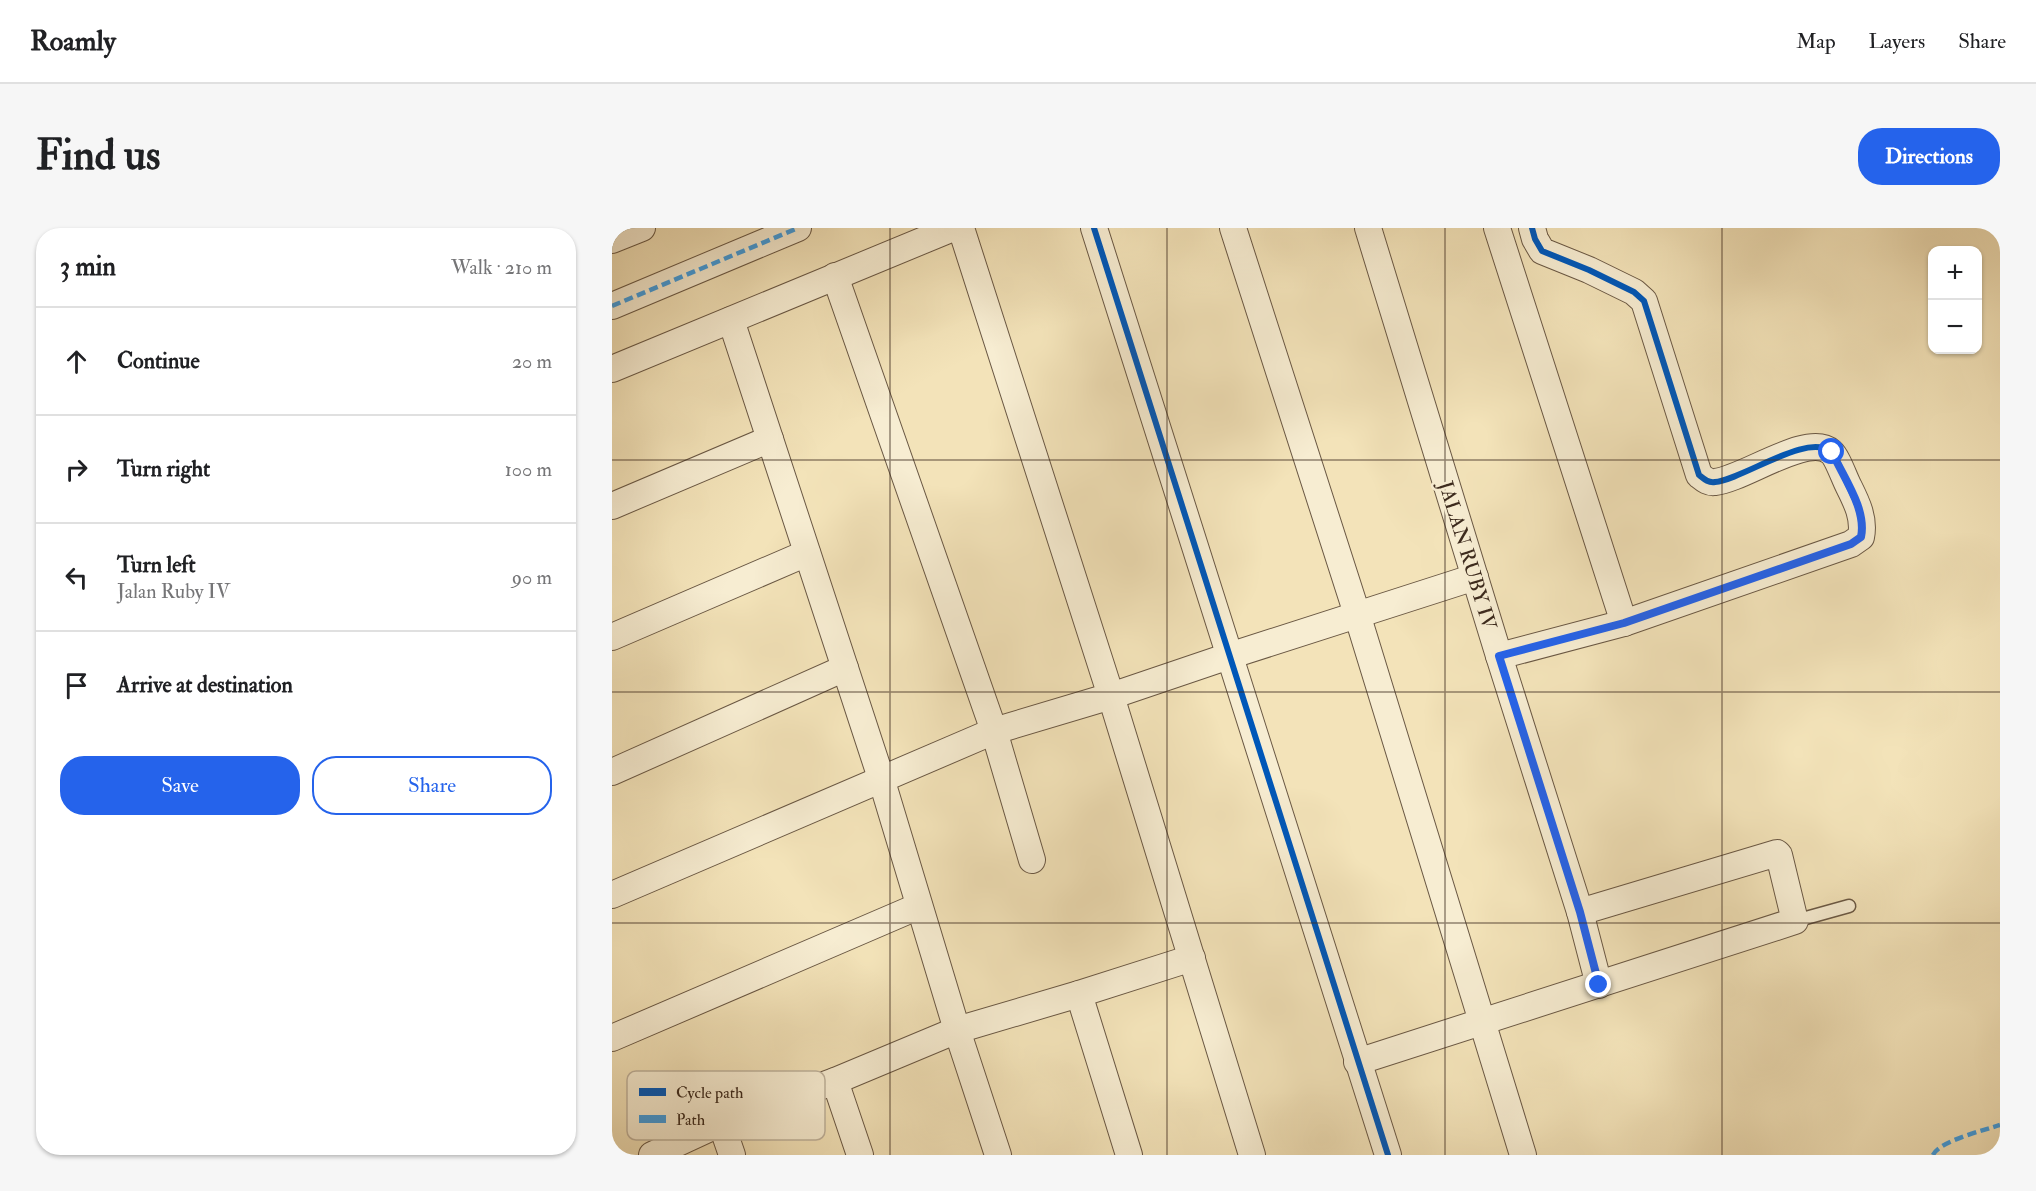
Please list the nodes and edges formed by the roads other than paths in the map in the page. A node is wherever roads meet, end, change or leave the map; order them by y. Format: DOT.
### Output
graph roads {
  1 [pos="642,228"];
  2 [pos="798,228"];
  3 [pos="953,228"];
  4 [pos="961,228"];
  5 [pos="1094,228"];
  6 [pos="1233,228"];
  7 [pos="1368,228"];
  8 [pos="1497,228"];
  9 [pos="1532,228"];
  10 [pos="614,235"];
  11 [pos="835,276"];
  12 [pos="612,306"];
  13 [pos="731,320"];
  14 [pos="612,369"];
  15 [pos="770,438"];
  16 [pos="612,506"];
  17 [pos="807,553"];
  18 [pos="1475,577"];
  19 [pos="1357,614"];
  20 [pos="1624,623"];
  21 [pos="612,637"];
  22 [pos="1229,656"];
  23 [pos="1499,656"];
  24 [pos="845,668"];
  25 [pos="1111,696"];
  26 [pos="994,731"];
  27 [pos="612,772"];
  28 [pos="881,778"];
  29 [pos="1032,860"];
  30 [pos="612,895"];
  31 [pos="919,906"];
  32 [pos="1849,906"];
  33 [pos="1580,912"];
  34 [pos="1796,921"];
  35 [pos="1192,958"];
  36 [pos="1599,985"];
  37 [pos="1079,994"];
  38 [pos="1483,1021"];
  39 [pos="957,1030"];
  40 [pos="612,1038"];
  41 [pos="1357,1062"];
  42 [pos="835,1081"];
  43 [pos="825,1085"];
  44 [pos="684,1140"];
  45 [pos="727,1140"];
  46 [pos="652,1155"];
  47 [pos="732,1155"];
  48 [pos="860,1155"];
  49 [pos="998,1155"];
  50 [pos="1129,1155"];
  51 [pos="1252,1155"];
  52 [pos="1388,1155"];
  53 [pos="1523,1155"];
  1 -- 10 [label="street"];
  2 -- 12 [label="street"];
  3 -- 11 [label="street"];
  4 -- 25 [label="street"];
  5 -- 22 [label="street"];
  6 -- 19 [label="street"];
  7 -- 18 [label="street, JALAN RUBY IV"];
  8 -- 20 [label="street"];
  9 -- 20 [label="street"];
  11 -- 13 [label="street"];
  11 -- 26 [label="street"];
  13 -- 14 [label="street"];
  13 -- 15 [label="street"];
  15 -- 16 [label="street"];
  15 -- 17 [label="street"];
  17 -- 21 [label="street"];
  17 -- 24 [label="street"];
  18 -- 19 [label="street"];
  18 -- 23 [label="street, JALAN RUBY IV"];
  19 -- 22 [label="street"];
  19 -- 38 [label="street"];
  20 -- 23 [label="street"];
  22 -- 25 [label="street"];
  22 -- 41 [label="street"];
  23 -- 33 [label="street, JALAN RUBY IV"];
  24 -- 27 [label="street"];
  24 -- 28 [label="street"];
  25 -- 26 [label="street"];
  25 -- 35 [label="street"];
  26 -- 28 [label="street"];
  26 -- 29 [label="street"];
  28 -- 30 [label="street"];
  28 -- 31 [label="street"];
  31 -- 39 [label="street"];
  31 -- 40 [label="street"];
  32 -- 34 [label="lane"];
  33 -- 34 [label="street"];
  33 -- 36 [label="street, JALAN RUBY IV"];
  34 -- 36 [label="street"];
  35 -- 37 [label="street"];
  35 -- 51 [label="street"];
  36 -- 38 [label="street"];
  37 -- 39 [label="street"];
  37 -- 50 [label="street"];
  38 -- 41 [label="street"];
  38 -- 53 [label="street"];
  39 -- 42 [label="street"];
  39 -- 49 [label="street"];
  41 -- 52 [label="street"];
  42 -- 43 [label="street"];
  42 -- 48 [label="street"];
  44 -- 46 [label="street"];
  45 -- 47 [label="street"];
}
